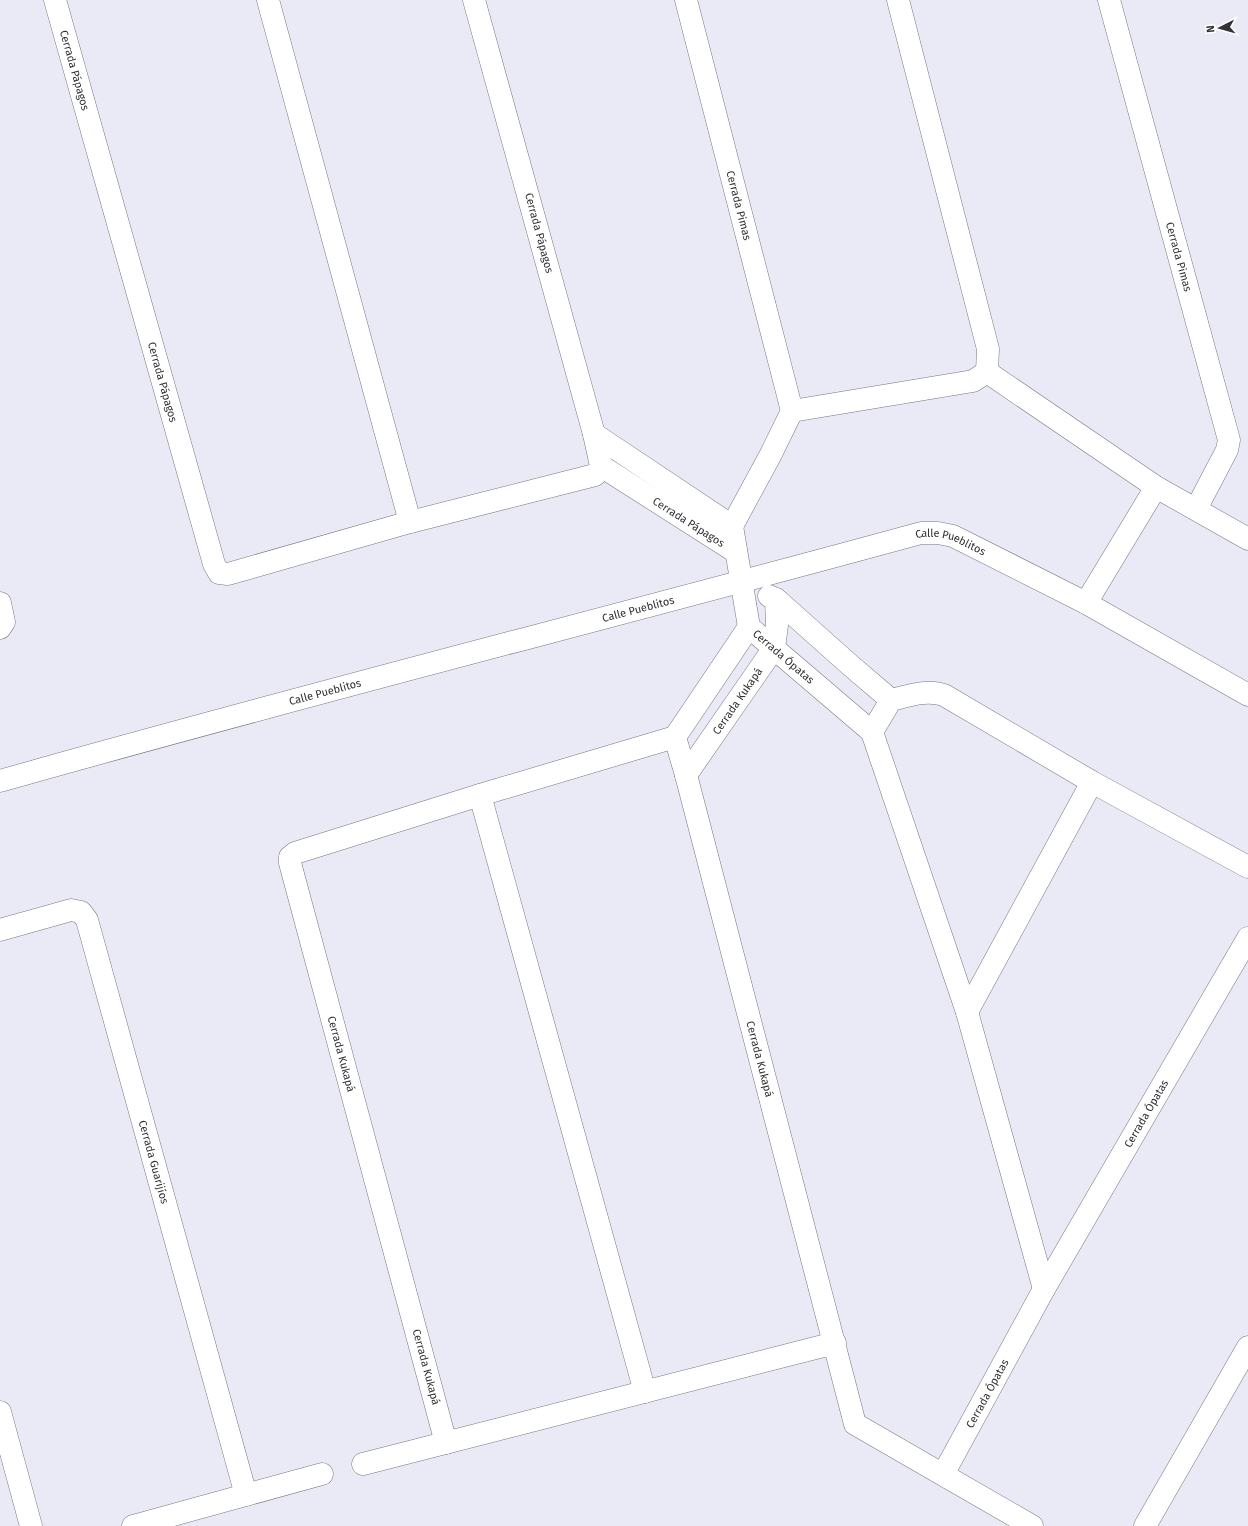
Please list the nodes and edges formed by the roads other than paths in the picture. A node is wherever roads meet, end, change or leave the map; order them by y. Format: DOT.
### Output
graph roads {
  1 [pos="55,0"];
  2 [pos="268,0"];
  3 [pos="474,0"];
  4 [pos="686,0"];
  5 [pos="898,0"];
  6 [pos="1109,0"];
  7 [pos="987,372"];
  8 [pos="792,411"];
  9 [pos="594,434"];
  10 [pos="601,466"];
  11 [pos="1156,487"];
  12 [pos="1196,509"];
  13 [pos="410,522"];
  14 [pos="732,526"];
  15 [pos="1248,539"];
  16 [pos="736,552"];
  17 [pos="741,582"];
  18 [pos="776,599"];
  19 [pos="0,603"];
  20 [pos="1086,603"];
  21 [pos="749,627"];
  22 [pos="0,628"];
  23 [pos="774,648"];
  24 [pos="1248,695"];
  25 [pos="891,700"];
  26 [pos="872,732"];
  27 [pos="675,737"];
  28 [pos="686,774"];
  29 [pos="0,781"];
  30 [pos="1092,782"];
  31 [pos="480,795"];
  32 [pos="1248,867"];
  33 [pos="0,930"];
  34 [pos="1248,938"];
  35 [pos="967,1012"];
  36 [pos="1044,1290"];
  37 [pos="834,1343"];
  38 [pos="1248,1347"];
  39 [pos="645,1392"];
  40 [pos="0,1412"];
  41 [pos="446,1443"];
  42 [pos="363,1464"];
  43 [pos="322,1474"];
  44 [pos="947,1477"];
  45 [pos="246,1495"];
  46 [pos="31,1526"];
  47 [pos="133,1526"];
  48 [pos="1032,1526"];
  49 [pos="1145,1526"];
  1 -- 13 [label="street, Cerrada Pápagos"];
  2 -- 13 [label="street"];
  3 -- 9 [label="street, Cerrada Pápagos"];
  4 -- 8 [label="street, Cerrada Pimas"];
  5 -- 7 [label="street"];
  6 -- 12 [label="street, Cerrada Pimas"];
  7 -- 8 [label="street"];
  7 -- 11 [label="street"];
  8 -- 14 [label="street"];
  9 -- 10 [label="street, Cerrada Pápagos"];
  9 -- 14 [label="street"];
  10 -- 13 [label="street, Cerrada Pápagos"];
  10 -- 16 [label="street, Cerrada Pápagos"];
  11 -- 12 [label="street"];
  11 -- 20 [label="street"];
  12 -- 15 [label="street"];
  14 -- 16 [label="street, Cerrada Pápagos"];
  16 -- 17 [label="street, Cerrada Pápagos"];
  17 -- 18 [label="street"];
  17 -- 20 [label="street, Calle Pueblitos"];
  17 -- 21 [label="street, Cerrada Ópatas"];
  17 -- 29 [label="street, Calle Pueblitos"];
  18 -- 23 [label="street, Cerrada Kukapá"];
  18 -- 25 [label="street"];
  19 -- 22 [label="street"];
  20 -- 24 [label="street, Calle Pueblitos"];
  21 -- 23 [label="street, Cerrada Ópatas"];
  21 -- 27 [label="street"];
  23 -- 26 [label="street, Cerrada Ópatas"];
  23 -- 28 [label="street, Cerrada Kukapá"];
  25 -- 26 [label="street"];
  25 -- 30 [label="street"];
  26 -- 35 [label="street"];
  27 -- 28 [label="street, Cerrada Kukapá"];
  27 -- 31 [label="street, Cerrada Kukapá"];
  28 -- 37 [label="street, Cerrada Kukapá"];
  30 -- 32 [label="street"];
  30 -- 35 [label="street"];
  31 -- 39 [label="street"];
  31 -- 41 [label="street, Cerrada Kukapá"];
  33 -- 45 [label="street, Cerrada Guarijíos"];
  34 -- 36 [label="street, Cerrada Ópatas"];
  35 -- 36 [label="street"];
  36 -- 44 [label="street, Cerrada Ópatas"];
  37 -- 39 [label="street"];
  37 -- 44 [label="street, Cerrada Kukapá"];
  38 -- 49 [label="street"];
  39 -- 41 [label="street"];
  40 -- 46 [label="street"];
  41 -- 42 [label="street"];
  43 -- 45 [label="street"];
  44 -- 48 [label="street"];
  45 -- 47 [label="street"];
}
